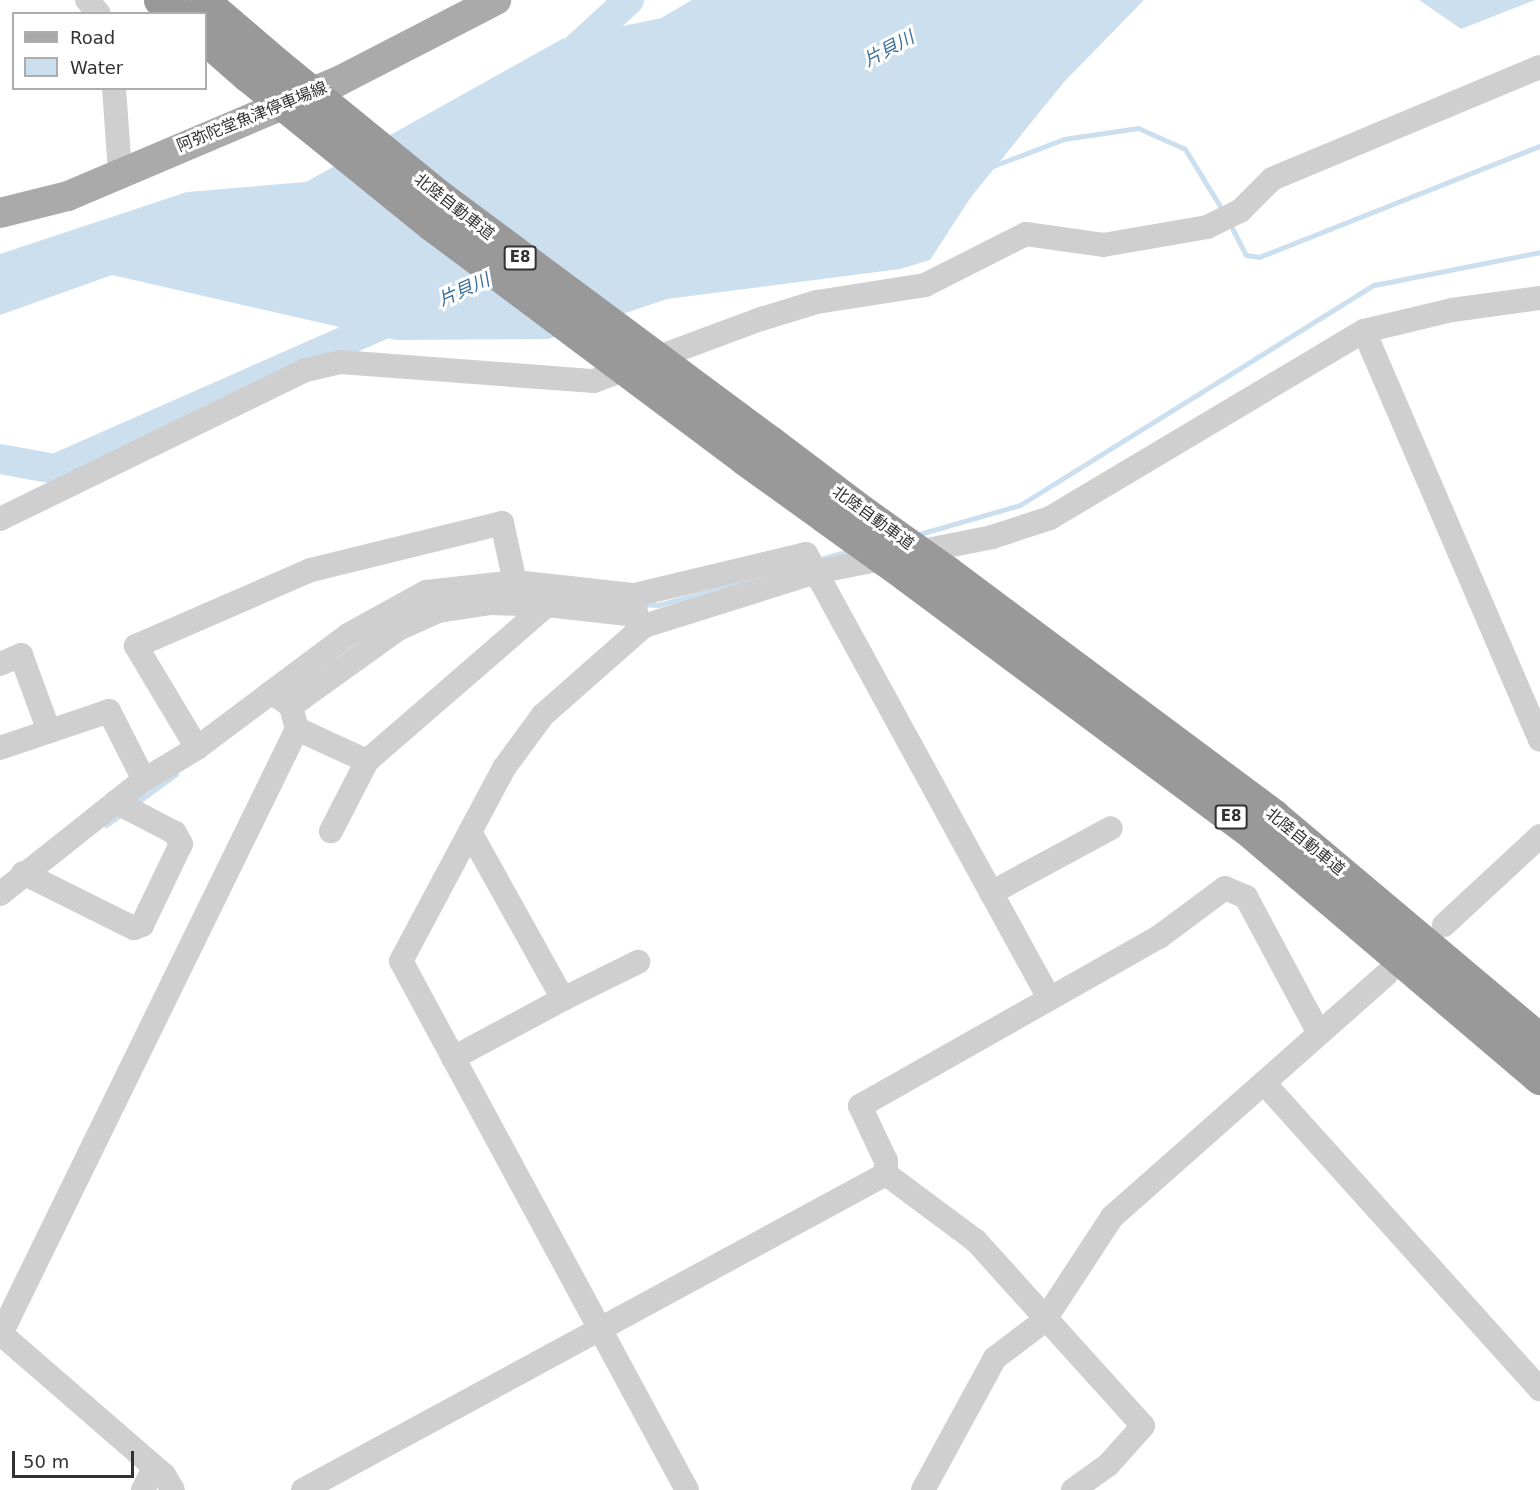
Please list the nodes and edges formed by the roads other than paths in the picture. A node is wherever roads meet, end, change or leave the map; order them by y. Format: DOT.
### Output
graph roads {
  1 [pos="87,0"];
  2 [pos="160,0"];
  3 [pos="202,0"];
  4 [pos="496,0"];
  5 [pos="97,12"];
  6 [pos="174,12"];
  7 [pos="207,40"];
  8 [pos="1540,67"];
  9 [pos="114,90"];
  10 [pos="120,172"];
  11 [pos="0,213"];
  12 [pos="1540,297"];
  13 [pos="1364,332"];
  14 [pos="758,451"];
  15 [pos="0,519"];
  16 [pos="816,572"];
  17 [pos="515,582"];
  18 [pos="547,605"];
  19 [pos="638,612"];
  20 [pos="0,664"];
  21 [pos="271,692"];
  22 [pos="294,718"];
  23 [pos="49,731"];
  24 [pos="1540,740"];
  25 [pos="0,748"];
  26 [pos="196,748"];
  27 [pos="367,761"];
  28 [pos="144,780"];
  29 [pos="116,802"];
  30 [pos="1111,828"];
  31 [pos="331,831"];
  32 [pos="470,832"];
  33 [pos="1540,836"];
  34 [pos="23,873"];
  35 [pos="991,892"];
  36 [pos="0,894"];
  37 [pos="1444,925"];
  38 [pos="638,962"];
  39 [pos="1386,975"];
  40 [pos="1049,998"];
  41 [pos="562,999"];
  42 [pos="1319,1033"];
  43 [pos="1540,1040"];
  44 [pos="453,1058"];
  45 [pos="1540,1078"];
  46 [pos="1265,1084"];
  47 [pos="886,1174"];
  48 [pos="1044,1321"];
  49 [pos="599,1330"];
  50 [pos="1,1335"];
  51 [pos="1540,1389"];
  52 [pos="153,1468"];
  53 [pos="143,1490"];
  54 [pos="173,1490"];
  55 [pos="303,1490"];
  56 [pos="687,1490"];
  57 [pos="922,1490"];
  58 [pos="1073,1490"];
  1 -- 5 [label="street"];
  2 -- 6 [label="highway"];
  3 -- 14 [label="highway, 北陸自動車道 / E8, bridge"];
  4 -- 10 [label="main road, 阿弥陀堂魚津停車場線"];
  7 -- 14 [label="highway, 北陸自動車道 / E8, bridge"];
  8 -- 15 [label="street"];
  9 -- 10 [label="street"];
  10 -- 11 [label="main road, 阿弥陀堂魚津停車場線"];
  12 -- 13 [label="street"];
  13 -- 16 [label="street"];
  13 -- 24 [label="street"];
  14 -- 43 [label="highway, 北陸自動車道 / E8, bridge"];
  14 -- 45 [label="highway, 北陸自動車道 / E8, bridge"];
  16 -- 19 [label="street"];
  16 -- 19 [label="street"];
  16 -- 35 [label="street"];
  17 -- 19 [label="street"];
  17 -- 21 [label="street"];
  17 -- 26 [label="street"];
  18 -- 19 [label="street"];
  18 -- 22 [label="street"];
  18 -- 27 [label="street"];
  19 -- 32 [label="street"];
  20 -- 23 [label="street"];
  21 -- 22 [label="street"];
  21 -- 26 [label="street"];
  22 -- 27 [label="street"];
  22 -- 50 [label="street"];
  23 -- 25 [label="street"];
  23 -- 28 [label="street"];
  26 -- 28 [label="street"];
  27 -- 31 [label="street"];
  28 -- 29 [label="street"];
  29 -- 34 [label="street"];
  29 -- 34 [label="street"];
  30 -- 35 [label="street"];
  32 -- 41 [label="street"];
  32 -- 44 [label="street"];
  33 -- 37 [label="street"];
  34 -- 36 [label="street"];
  35 -- 40 [label="street"];
  38 -- 41 [label="street"];
  39 -- 42 [label="street"];
  40 -- 42 [label="street"];
  40 -- 47 [label="street"];
  41 -- 44 [label="street"];
  42 -- 46 [label="street"];
  44 -- 49 [label="street"];
  46 -- 48 [label="street"];
  46 -- 51 [label="street"];
  47 -- 48 [label="street"];
  47 -- 49 [label="street"];
  48 -- 57 [label="street"];
  48 -- 58 [label="street"];
  49 -- 55 [label="street"];
  49 -- 56 [label="street"];
  50 -- 52 [label="street"];
  52 -- 53 [label="street"];
  52 -- 54 [label="street"];
}
